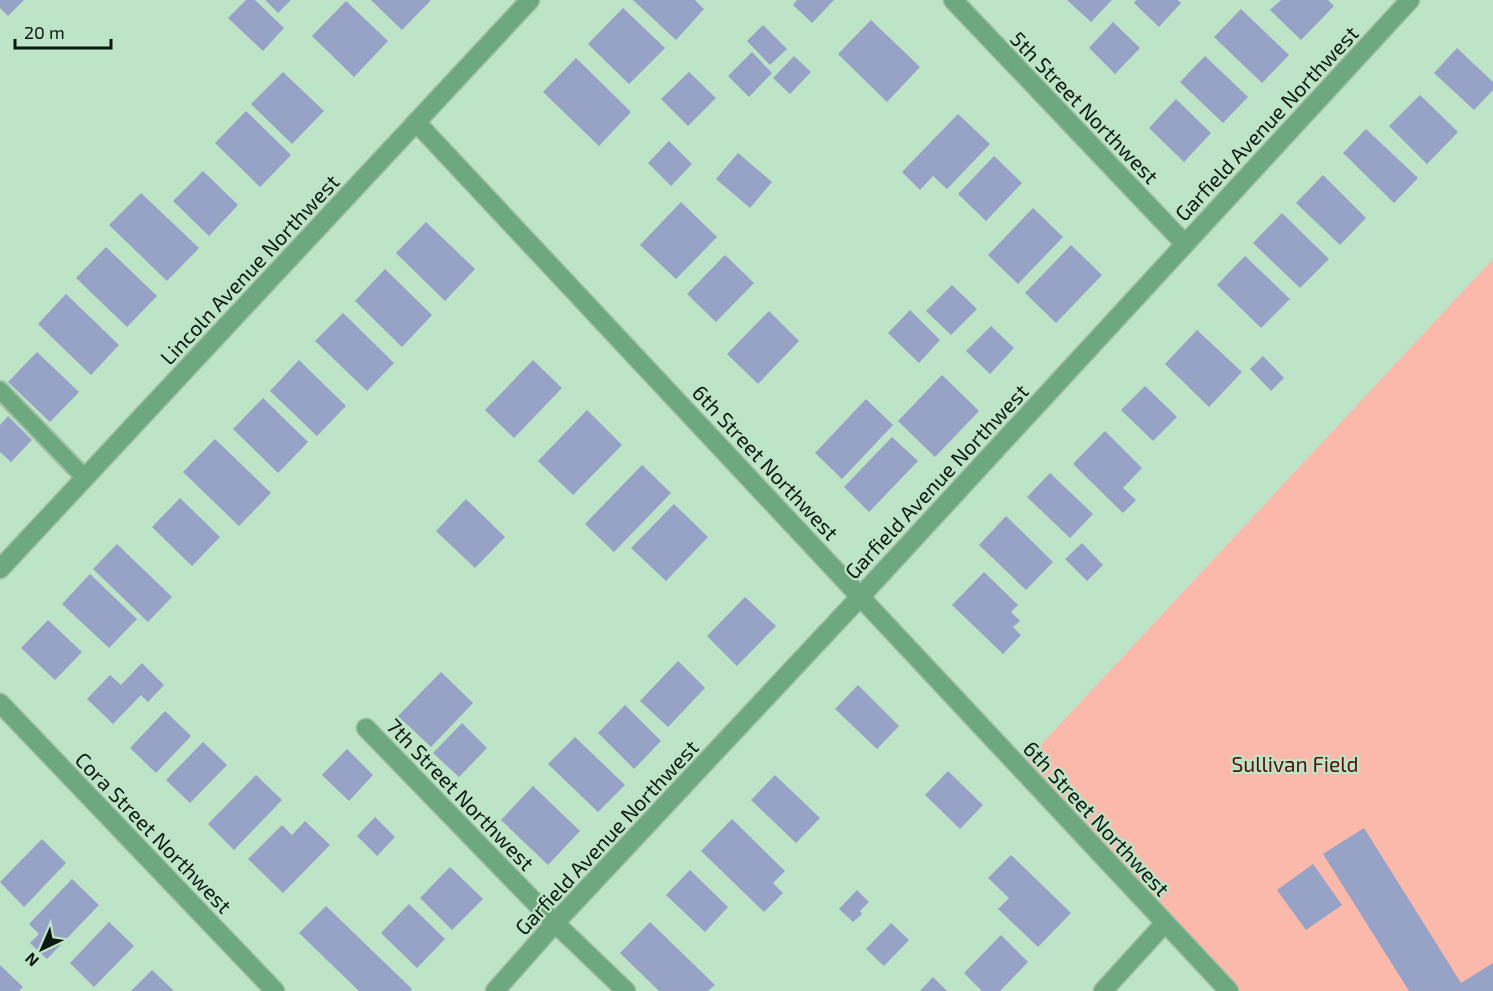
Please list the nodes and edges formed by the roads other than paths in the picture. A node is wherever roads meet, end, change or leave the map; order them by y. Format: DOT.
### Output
graph roads {
  1 [pos="530,0"];
  2 [pos="953,0"];
  3 [pos="1410,0"];
  4 [pos="416,122"];
  5 [pos="1185,244"];
  6 [pos="0,390"];
  7 [pos="85,478"];
  8 [pos="0,569"];
  9 [pos="861,596"];
  10 [pos="0,703"];
  11 [pos="366,728"];
  12 [pos="555,923"];
  13 [pos="1164,924"];
  14 [pos="275,991"];
  15 [pos="495,991"];
  16 [pos="626,991"];
  17 [pos="1103,991"];
  18 [pos="1229,991"];
  1 -- 4 [label="street, Lincoln Avenue Northwest"];
  2 -- 5 [label="street, 5th Street Northwest"];
  3 -- 5 [label="street, Garfield Avenue Northwest"];
  4 -- 7 [label="street, Lincoln Avenue Northwest"];
  4 -- 9 [label="street, 6th Street Northwest"];
  5 -- 9 [label="street, Garfield Avenue Northwest"];
  6 -- 7 [label="lane"];
  7 -- 8 [label="street, Lincoln Avenue Northwest"];
  9 -- 12 [label="street, Garfield Avenue Northwest"];
  9 -- 13 [label="street, 6th Street Northwest"];
  10 -- 14 [label="street, Cora Street Northwest"];
  11 -- 12 [label="street, 7th Street Northwest"];
  12 -- 15 [label="street, Garfield Avenue Northwest"];
  12 -- 16 [label="street, 7th Street Northwest"];
  13 -- 17 [label="street"];
  13 -- 18 [label="street, 6th Street Northwest"];
}
